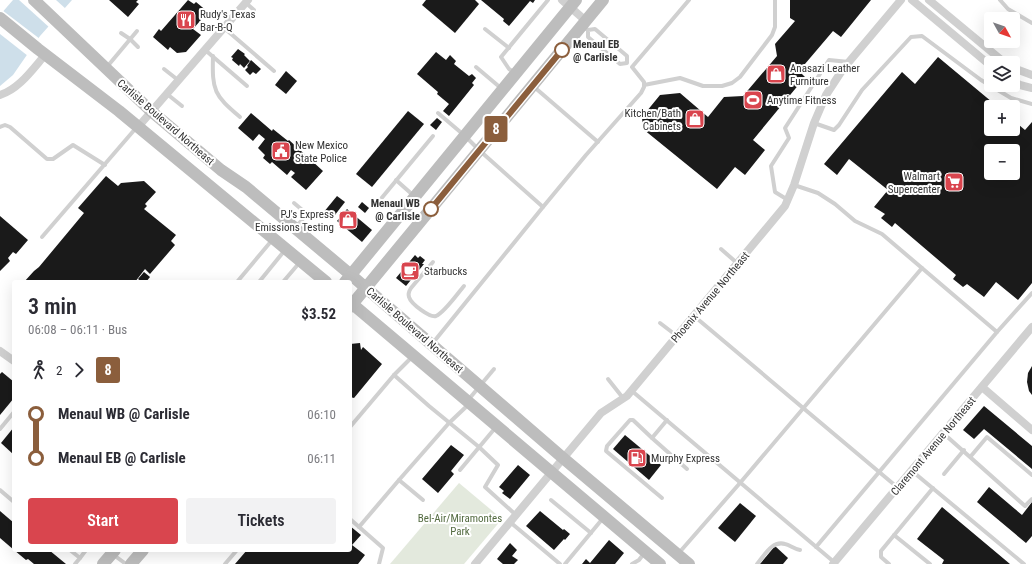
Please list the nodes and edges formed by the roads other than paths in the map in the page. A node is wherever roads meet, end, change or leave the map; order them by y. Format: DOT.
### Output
graph roads {
  1 [pos="34,0"];
  2 [pos="548,0"];
  3 [pos="603,0"];
  4 [pos="689,0"];
  5 [pos="775,0"];
  6 [pos="901,0"];
  7 [pos="912,0"];
  8 [pos="929,0"];
  9 [pos="1000,0"];
  10 [pos="247,1"];
  11 [pos="569,2"];
  12 [pos="254,10"];
  13 [pos="0,18"];
  14 [pos="1032,23"];
  15 [pos="585,26"];
  16 [pos="223,27"];
  17 [pos="485,29"];
  18 [pos="137,31"];
  19 [pos="121,33"];
  20 [pos="130,39"];
  21 [pos="138,47"];
  22 [pos="509,48"];
  23 [pos="204,49"];
  24 [pos="41,52"];
  25 [pos="991,52"];
  26 [pos="213,56"];
  27 [pos="990,56"];
  28 [pos="996,56"];
  29 [pos="984,61"];
  30 [pos="849,62"];
  31 [pos="627,63"];
  32 [pos="476,67"];
  33 [pos="632,67"];
  34 [pos="105,69"];
  35 [pos="164,69"];
  36 [pos="274,71"];
  37 [pos="1020,71"];
  38 [pos="516,74"];
  39 [pos="1032,76"];
  40 [pos="178,80"];
  41 [pos="644,85"];
  42 [pos="1020,85"];
  43 [pos="247,86"];
  44 [pos="532,86"];
  45 [pos="1032,88"];
  46 [pos="503,89"];
  47 [pos="166,94"];
  48 [pos="0,95"];
  49 [pos="1032,104"];
  50 [pos="182,106"];
  51 [pos="151,111"];
  52 [pos="438,113"];
  53 [pos="240,117"];
  54 [pos="814,123"];
  55 [pos="0,126"];
  56 [pos="138,127"];
  57 [pos="433,136"];
  58 [pos="465,136"];
  59 [pos="598,142"];
  60 [pos="479,150"];
  61 [pos="105,165"];
  62 [pos="396,180"];
  63 [pos="794,185"];
  64 [pos="415,196"];
  65 [pos="380,200"];
  66 [pos="788,200"];
  67 [pos="294,203"];
  68 [pos="543,207"];
  69 [pos="295,228"];
  70 [pos="42,237"];
  71 [pos="273,239"];
  72 [pos="286,249"];
  73 [pos="721,249"];
  74 [pos="301,261"];
  75 [pos="433,262"];
  76 [pos="737,263"];
  77 [pos="922,268"];
  78 [pos="348,278"];
  79 [pos="320,279"];
  80 [pos="239,280"];
  81 [pos="261,280"];
  82 [pos="285,280"];
  83 [pos="352,280"];
  84 [pos="464,286"];
  85 [pos="366,288"];
  86 [pos="1032,293"];
  87 [pos="352,304"];
  88 [pos="352,306"];
  89 [pos="694,316"];
  90 [pos="660,322"];
  91 [pos="1032,327"];
  92 [pos="997,332"];
  93 [pos="677,336"];
  94 [pos="432,345"];
  95 [pos="0,351"];
  96 [pos="414,356"];
  97 [pos="12,360"];
  98 [pos="494,369"];
  99 [pos="394,375"];
  100 [pos="608,379"];
  101 [pos="480,387"];
  102 [pos="982,387"];
  103 [pos="631,390"];
  104 [pos="624,399"];
  105 [pos="468,402"];
  106 [pos="803,408"];
  107 [pos="12,414"];
  108 [pos="667,420"];
  109 [pos="449,423"];
  110 [pos="352,424"];
  111 [pos="497,427"];
  112 [pos="0,429"];
  113 [pos="1032,430"];
  114 [pos="943,433"];
  115 [pos="652,438"];
  116 [pos="479,447"];
  117 [pos="964,450"];
  118 [pos="971,456"];
  119 [pos="563,458"];
  120 [pos="687,469"];
  121 [pos="460,470"];
  122 [pos="912,470"];
  123 [pos="879,472"];
  124 [pos="551,473"];
  125 [pos="944,474"];
  126 [pos="1032,475"];
  127 [pos="399,480"];
  128 [pos="740,483"];
  129 [pos="898,487"];
  130 [pos="933,488"];
  131 [pos="0,490"];
  132 [pos="662,498"];
  133 [pos="1032,499"];
  134 [pos="12,500"];
  135 [pos="423,500"];
  136 [pos="551,500"];
  137 [pos="516,515"];
  138 [pos="604,517"];
  139 [pos="352,522"];
  140 [pos="510,522"];
  141 [pos="359,527"];
  142 [pos="591,533"];
  143 [pos="894,535"];
  144 [pos="816,547"];
  145 [pos="800,550"];
  146 [pos="72,552"];
  147 [pos="84,552"];
  148 [pos="110,552"];
  149 [pos="112,552"];
  150 [pos="141,552"];
  151 [pos="234,552"];
  152 [pos="645,552"];
  153 [pos="678,554"];
  154 [pos="80,558"];
  155 [pos="836,563"];
  156 [pos="75,564"];
  157 [pos="103,564"];
  158 [pos="126,564"];
  159 [pos="131,564"];
  160 [pos="225,564"];
  161 [pos="379,564"];
  162 [pos="475,564"];
  163 [pos="560,564"];
  164 [pos="565,564"];
  165 [pos="632,564"];
  166 [pos="660,564"];
  167 [pos="689,564"];
  168 [pos="758,564"];
  169 [pos="889,564"];
  170 [pos="930,564"];
  171 [pos="1024,564"];
  1 -- 34 [label="main road, Carlisle Boulevard Northeast"];
  2 -- 22 [label="lane"];
  3 -- 15 [label="main road"];
  4 -- 33 [label="lane"];
  5 -- 41 [label="lane"];
  6 -- 30 [label="street, Phoenix Avenue Northeast"];
  7 -- 29 [label="street"];
  8 -- 25 [label="street"];
  9 -- 14 [label="lane"];
  10 -- 12 [label="lane"];
  10 -- 16 [label="street"];
  11 -- 15 [label="street"];
  11 -- 38 [label="main road"];
  13 -- 24 [label="main road, Carlisle Boulevard Northeast"];
  15 -- 31 [label="lane"];
  15 -- 31 [label="lane"];
  15 -- 44 [label="main road"];
  16 -- 23 [label="street"];
  16 -- 36 [label="lane"];
  17 -- 22 [label="lane"];
  18 -- 20 [label="lane"];
  19 -- 20 [label="lane"];
  20 -- 21 [label="lane"];
  20 -- 34 [label="lane"];
  22 -- 38 [label="lane"];
  23 -- 26 [label="lane"];
  23 -- 40 [label="street"];
  24 -- 48 [label="street"];
  24 -- 56 [label="main road, Carlisle Boulevard Northeast"];
  25 -- 27 [label="lane"];
  25 -- 28 [label="street"];
  26 -- 43 [label="lane"];
  26 -- 53 [label="lane"];
  30 -- 54 [label="street, Phoenix Avenue Northeast"];
  30 -- 66 [label="lane"];
  31 -- 33 [label="lane"];
  32 -- 46 [label="lane"];
  33 -- 41 [label="lane"];
  34 -- 51 [label="main road, Carlisle Boulevard Northeast"];
  35 -- 40 [label="lane"];
  37 -- 39 [label="street"];
  38 -- 46 [label="main road"];
  40 -- 47 [label="street"];
  41 -- 59 [label="lane"];
  42 -- 45 [label="street"];
  44 -- 59 [label="lane"];
  44 -- 60 [label="main road"];
  46 -- 58 [label="main road"];
  47 -- 50 [label="lane"];
  47 -- 51 [label="street"];
  49 -- 54 [label="lane"];
  51 -- 56 [label="street"];
  51 -- 69 [label="main road, Carlisle Boulevard Northeast"];
  52 -- 58 [label="lane"];
  54 -- 63 [label="street, Phoenix Avenue Northeast"];
  55 -- 61 [label="lane"];
  56 -- 61 [label="lane"];
  56 -- 71 [label="main road, Carlisle Boulevard Northeast"];
  57 -- 62 [label="lane"];
  58 -- 60 [label="lane"];
  58 -- 64 [label="main road"];
  59 -- 68 [label="lane"];
  60 -- 68 [label="lane"];
  60 -- 85 [label="main road"];
  61 -- 70 [label="lane"];
  62 -- 64 [label="lane"];
  62 -- 65 [label="lane"];
  63 -- 66 [label="street, Phoenix Avenue Northeast"];
  63 -- 77 [label="lane"];
  64 -- 78 [label="main road"];
  66 -- 76 [label="street, Phoenix Avenue Northeast"];
  67 -- 69 [label="lane"];
  68 -- 94 [label="lane"];
  69 -- 78 [label="main road, Carlisle Boulevard Northeast"];
  71 -- 72 [label="main road, Carlisle Boulevard Northeast"];
  71 -- 80 [label="lane"];
  72 -- 74 [label="main road, Carlisle Boulevard Northeast"];
  72 -- 81 [label="lane"];
  73 -- 76 [label="lane"];
  74 -- 79 [label="main road, Carlisle Boulevard Northeast"];
  74 -- 82 [label="lane"];
  75 -- 84 [label="lane"];
  76 -- 89 [label="street, Phoenix Avenue Northeast"];
  77 -- 92 [label="lane"];
  77 -- 106 [label="lane"];
  83 -- 85 [label="main road, Carlisle Boulevard Northeast"];
  85 -- 87 [label="main road"];
  85 -- 94 [label="main road, Carlisle Boulevard Northeast"];
  86 -- 92 [label="lane"];
  88 -- 96 [label="main road, Carlisle Boulevard Northeast"];
  89 -- 93 [label="street, Phoenix Avenue Northeast"];
  89 -- 106 [label="lane"];
  90 -- 93 [label="lane"];
  91 -- 102 [label="street, Claremont Avenue Northeast"];
  92 -- 123 [label="lane"];
  93 -- 103 [label="street, Phoenix Avenue Northeast"];
  94 -- 101 [label="main road, Carlisle Boulevard Northeast"];
  95 -- 97 [label="street"];
  96 -- 99 [label="lane"];
  96 -- 105 [label="main road, Carlisle Boulevard Northeast"];
  98 -- 101 [label="lane"];
  99 -- 109 [label="lane"];
  99 -- 110 [label="lane"];
  100 -- 104 [label="lane"];
  101 -- 105 [label="lane"];
  101 -- 119 [label="main road, Carlisle Boulevard Northeast"];
  102 -- 113 [label="street"];
  102 -- 114 [label="street, Claremont Avenue Northeast"];
  103 -- 104 [label="street, Phoenix Avenue Northeast"];
  103 -- 108 [label="lane"];
  104 -- 119 [label="street, Phoenix Avenue Northeast"];
  105 -- 109 [label="lane"];
  105 -- 111 [label="main road, Carlisle Boulevard Northeast"];
  106 -- 123 [label="lane"];
  106 -- 128 [label="lane"];
  107 -- 112 [label="lane"];
  108 -- 115 [label="lane"];
  108 -- 128 [label="lane"];
  109 -- 116 [label="lane"];
  109 -- 127 [label="lane"];
  111 -- 116 [label="lane"];
  111 -- 124 [label="main road, Carlisle Boulevard Northeast"];
  114 -- 117 [label="lane"];
  114 -- 122 [label="street, Claremont Avenue Northeast"];
  115 -- 120 [label="lane"];
  115 -- 132 [label="lane"];
  116 -- 121 [label="lane"];
  116 -- 137 [label="lane"];
  117 -- 118 [label="lane"];
  117 -- 125 [label="lane"];
  118 -- 126 [label="lane"];
  118 -- 133 [label="lane"];
  119 -- 124 [label="street, Phoenix Avenue Northeast"];
  119 -- 153 [label="main road, Carlisle Boulevard Northeast"];
  122 -- 129 [label="street, Claremont Avenue Northeast"];
  122 -- 130 [label="lane"];
  123 -- 129 [label="lane"];
  123 -- 144 [label="lane"];
  124 -- 137 [label="street, Phoenix Avenue Northeast"];
  124 -- 138 [label="main road, Carlisle Boulevard Northeast"];
  127 -- 135 [label="lane"];
  127 -- 141 [label="lane"];
  128 -- 144 [label="lane"];
  128 -- 153 [label="lane"];
  129 -- 155 [label="street, Claremont Avenue Northeast"];
  130 -- 143 [label="lane"];
  130 -- 171 [label="lane"];
  131 -- 134 [label="lane"];
  136 -- 142 [label="lane"];
  137 -- 140 [label="street, Phoenix Avenue Northeast"];
  138 -- 142 [label="lane"];
  138 -- 152 [label="main road, Carlisle Boulevard Northeast"];
  138 -- 153 [label="main road"];
  139 -- 141 [label="lane"];
  140 -- 162 [label="street, Phoenix Avenue Northeast"];
  140 -- 163 [label="lane"];
  141 -- 161 [label="lane"];
  142 -- 164 [label="lane"];
  143 -- 169 [label="lane"];
  143 -- 170 [label="lane"];
  144 -- 155 [label="lane"];
  145 -- 168 [label="lane"];
  146 -- 154 [label="lane"];
  147 -- 154 [label="lane"];
  148 -- 157 [label="main road"];
  149 -- 158 [label="lane"];
  150 -- 159 [label="main road"];
  151 -- 160 [label="lane"];
  152 -- 165 [label="lane"];
  152 -- 166 [label="main road, Carlisle Boulevard Northeast"];
  153 -- 167 [label="main road, Carlisle Boulevard Northeast"];
  154 -- 156 [label="lane"];
}
